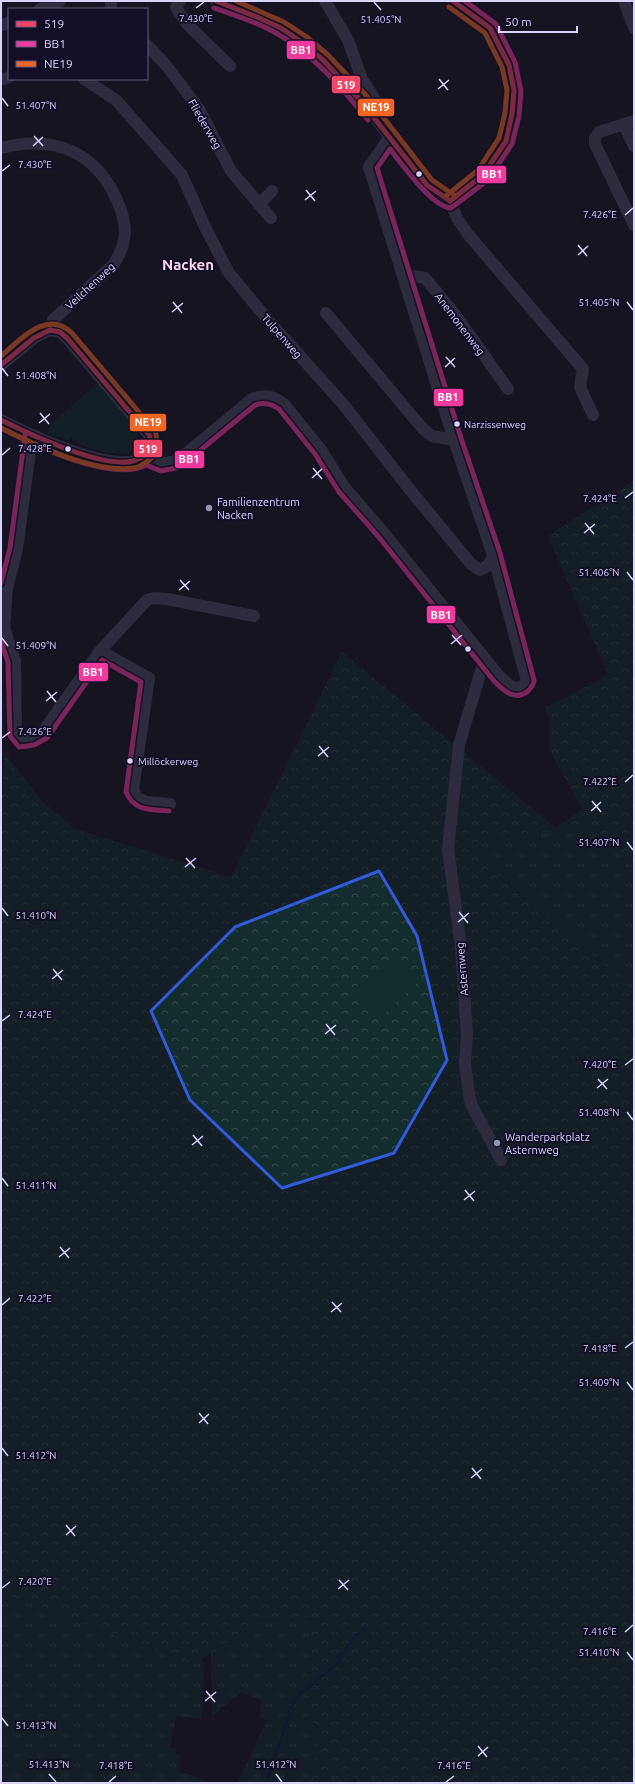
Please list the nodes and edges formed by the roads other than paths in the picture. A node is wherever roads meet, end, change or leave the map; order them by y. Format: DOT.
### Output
graph roads {
  1 [pos="180,1"];
  2 [pos="216,1"];
  3 [pos="325,1"];
  4 [pos="453,1"];
  5 [pos="624,1"];
  6 [pos="56,2"];
  7 [pos="42,8"];
  8 [pos="634,28"];
  9 [pos="148,47"];
  10 [pos="230,66"];
  11 [pos="86,80"];
  12 [pos="373,116"];
  13 [pos="629,123"];
  14 [pos="390,136"];
  15 [pos="634,146"];
  16 [pos="1,148"];
  17 [pos="272,191"];
  18 [pos="450,201"];
  19 [pos="259,205"];
  20 [pos="271,218"];
  21 [pos="634,226"];
  22 [pos="403,274"];
  23 [pos="326,313"];
  24 [pos="50,330"];
  25 [pos="1,365"];
  26 [pos="508,389"];
  27 [pos="593,415"];
  28 [pos="1,420"];
  29 [pos="32,436"];
  30 [pos="454,440"];
  31 [pos="146,457"];
  32 [pos="492,555"];
  33 [pos="254,616"];
  34 [pos="100,651"];
  35 [pos="482,655"];
  36 [pos="170,804"];
  37 [pos="501,1160"];
  1 -- 10 [label="street"];
  2 -- 12 [label="street"];
  3 -- 12 [label="street"];
  4 -- 18 [label="street"];
  5 -- 8 [label="street"];
  6 -- 7 [label="street"];
  9 -- 19 [label="street, Fliederweg"];
  11 -- 32 [label="street, Tulpenweg"];
  12 -- 14 [label="street"];
  13 -- 15 [label="street"];
  13 -- 21 [label="street"];
  14 -- 18 [label="street"];
  14 -- 22 [label="street"];
  16 -- 24 [label="street, Veilchenweg"];
  17 -- 19 [label="street"];
  18 -- 27 [label="street"];
  19 -- 20 [label="street, Fliederweg"];
  22 -- 26 [label="street, Anemonenweg"];
  22 -- 30 [label="street"];
  23 -- 30 [label="street"];
  24 -- 25 [label="street"];
  24 -- 31 [label="street"];
  28 -- 29 [label="street"];
  29 -- 31 [label="street"];
  29 -- 34 [label="street"];
  30 -- 32 [label="street"];
  31 -- 35 [label="street"];
  32 -- 35 [label="street"];
  33 -- 34 [label="street"];
  34 -- 36 [label="street"];
  35 -- 37 [label="street, Asternweg"];
}
